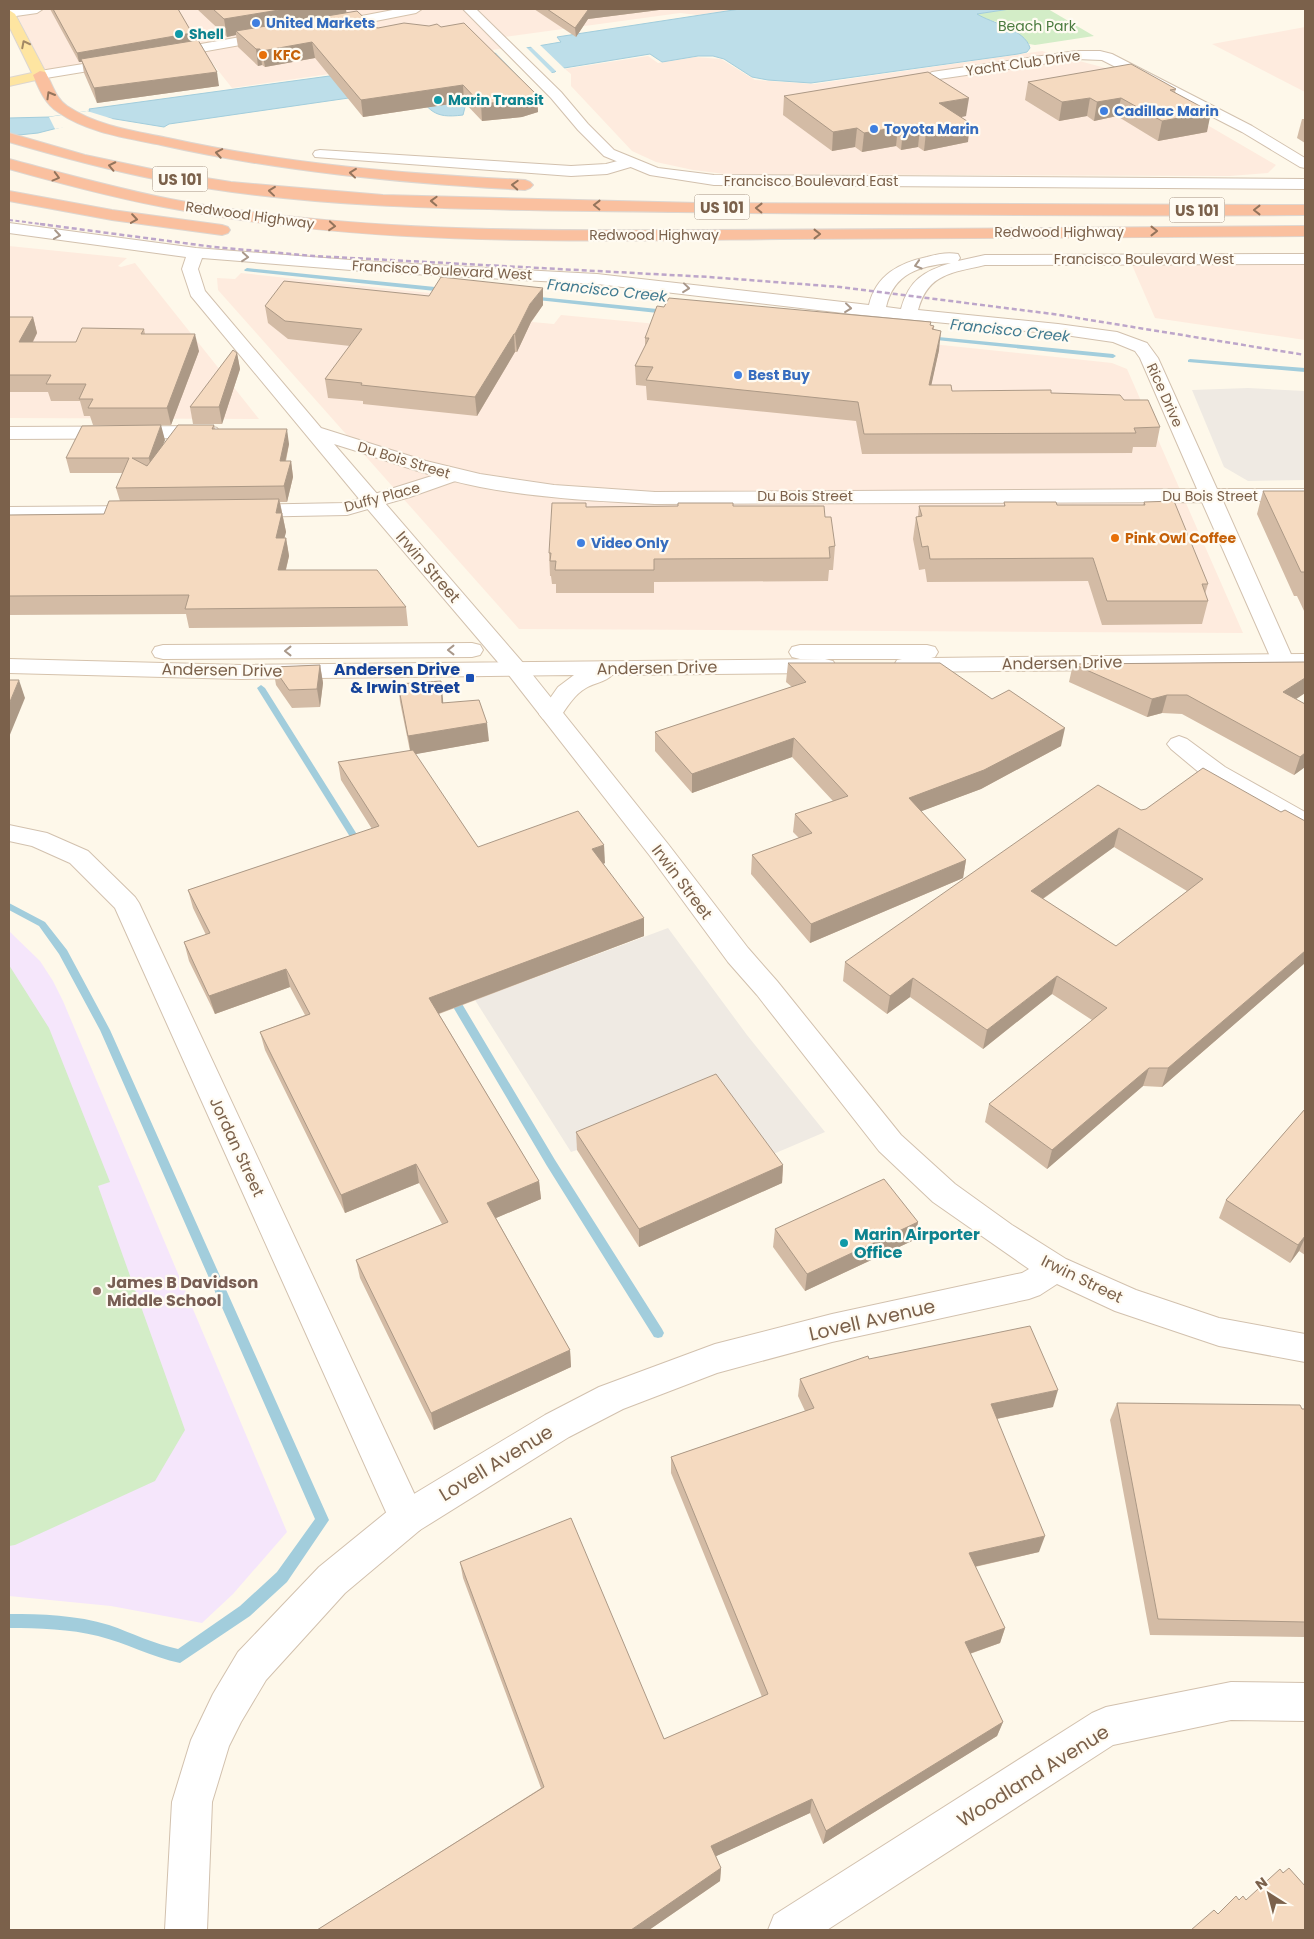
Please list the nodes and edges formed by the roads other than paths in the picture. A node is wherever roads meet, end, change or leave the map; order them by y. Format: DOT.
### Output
graph roads {
  1 [pos="37,9"];
  2 [pos="416,9"];
  3 [pos="469,9"];
  4 [pos="9,13"];
  5 [pos="315,28"];
  6 [pos="290,33"];
  7 [pos="157,56"];
  8 [pos="133,60"];
  9 [pos="40,75"];
  10 [pos="932,76"];
  11 [pos="9,77"];
  12 [pos="9,82"];
  13 [pos="1166,90"];
  14 [pos="9,137"];
  15 [pos="320,154"];
  16 [pos="629,163"];
  17 [pos="9,164"];
  18 [pos="1305,164"];
  19 [pos="1305,182"];
  20 [pos="538,186"];
  21 [pos="663,192"];
  22 [pos="9,196"];
  23 [pos="1088,209"];
  24 [pos="1305,210"];
  25 [pos="9,228"];
  26 [pos="234,231"];
  27 [pos="1305,231"];
  28 [pos="258,233"];
  29 [pos="751,235"];
  30 [pos="196,253"];
  31 [pos="1305,259"];
  32 [pos="983,260"];
  33 [pos="876,311"];
  34 [pos="908,314"];
  35 [pos="230,432"];
  36 [pos="288,432"];
  37 [pos="314,432"];
  38 [pos="9,433"];
  39 [pos="454,475"];
  40 [pos="1305,495"];
  41 [pos="1211,496"];
  42 [pos="372,502"];
  43 [pos="224,511"];
  44 [pos="165,512"];
  45 [pos="9,513"];
  46 [pos="500,650"];
  47 [pos="1305,651"];
  48 [pos="9,655"];
  49 [pos="1280,656"];
  50 [pos="1305,661"];
  51 [pos="9,666"];
  52 [pos="619,668"];
  53 [pos="516,669"];
  54 [pos="551,714"];
  55 [pos="1179,744"];
  56 [pos="1305,823"];
  57 [pos="9,833"];
  58 [pos="1055,1269"];
  59 [pos="1305,1348"];
  60 [pos="408,1518"];
  61 [pos="1305,1702"];
  62 [pos="186,1930"];
  63 [pos="789,1930"];
  1 -- 4 [label="street"];
  2 -- 5 [label="street"];
  3 -- 16 [label="street, Francisco Boulevard East"];
  9 -- 4 [label="main road, one-way"];
  6 -- 7 [label="street"];
  8 -- 9 [label="street"];
  9 -- 11 [label="main road"];
  9 -- 12 [label="main road"];
  20 -- 9 [label="highway, one-way"];
  10 -- 13 [label="street, Yacht Club Drive"];
  13 -- 18 [label="street, Yacht Club Drive"];
  13 -- 19 [label="street, Yacht Club Drive"];
  23 -- 14 [label="highway, Redwood Highway / US 101, one-way"];
  15 -- 16 [label="street"];
  16 -- 19 [label="street, Francisco Boulevard East"];
  17 -- 29 [label="highway, Redwood Highway / US 101, one-way"];
  21 -- 23 [label="highway"];
  22 -- 26 [label="highway, one-way"];
  24 -- 23 [label="highway, Redwood Highway / US 101, one-way"];
  25 -- 30 [label="street, Francisco Boulevard West, one-way"];
  29 -- 27 [label="highway, Redwood Highway / US 101, one-way"];
  28 -- 29 [label="highway"];
  30 -- 33 [label="street, Francisco Boulevard West, one-way"];
  30 -- 37 [label="street, Irwin Street"];
  31 -- 32 [label="street, Francisco Boulevard West"];
  32 -- 33 [label="street, Francisco Boulevard West, one-way"];
  32 -- 34 [label="street, Francisco Boulevard West"];
  33 -- 34 [label="street, Francisco Boulevard West"];
  34 -- 41 [label="street, Rice Drive"];
  35 -- 38 [label="street"];
  36 -- 37 [label="street, Du Bois Street"];
  37 -- 39 [label="street, Du Bois Street"];
  37 -- 42 [label="street, Irwin Street"];
  39 -- 41 [label="street, Du Bois Street"];
  39 -- 42 [label="street, Duffy Place"];
  40 -- 41 [label="street, Du Bois Street"];
  41 -- 49 [label="street, Rice Drive"];
  42 -- 43 [label="street, Duffy Place"];
  42 -- 46 [label="street, Irwin Street"];
  44 -- 45 [label="street"];
  46 -- 48 [label="street, Andersen Drive, one-way"];
  46 -- 49 [label="street, Andersen Drive"];
  46 -- 53 [label="street, Irwin Street"];
  47 -- 49 [label="street, Andersen Drive"];
  49 -- 50 [label="street, Andersen Drive"];
  49 -- 52 [label="street, Andersen Drive"];
  51 -- 53 [label="street, Andersen Drive"];
  52 -- 53 [label="street, Andersen Drive"];
  52 -- 54 [label="street"];
  53 -- 54 [label="street, Irwin Street"];
  54 -- 58 [label="street, Irwin Street"];
  55 -- 56 [label="street"];
  57 -- 60 [label="street, Jordan Street"];
  58 -- 59 [label="street, Irwin Street"];
  58 -- 60 [label="street, Lovell Avenue"];
  60 -- 62 [label="street, Lovell Avenue"];
  61 -- 63 [label="street, Woodland Avenue"];
}
